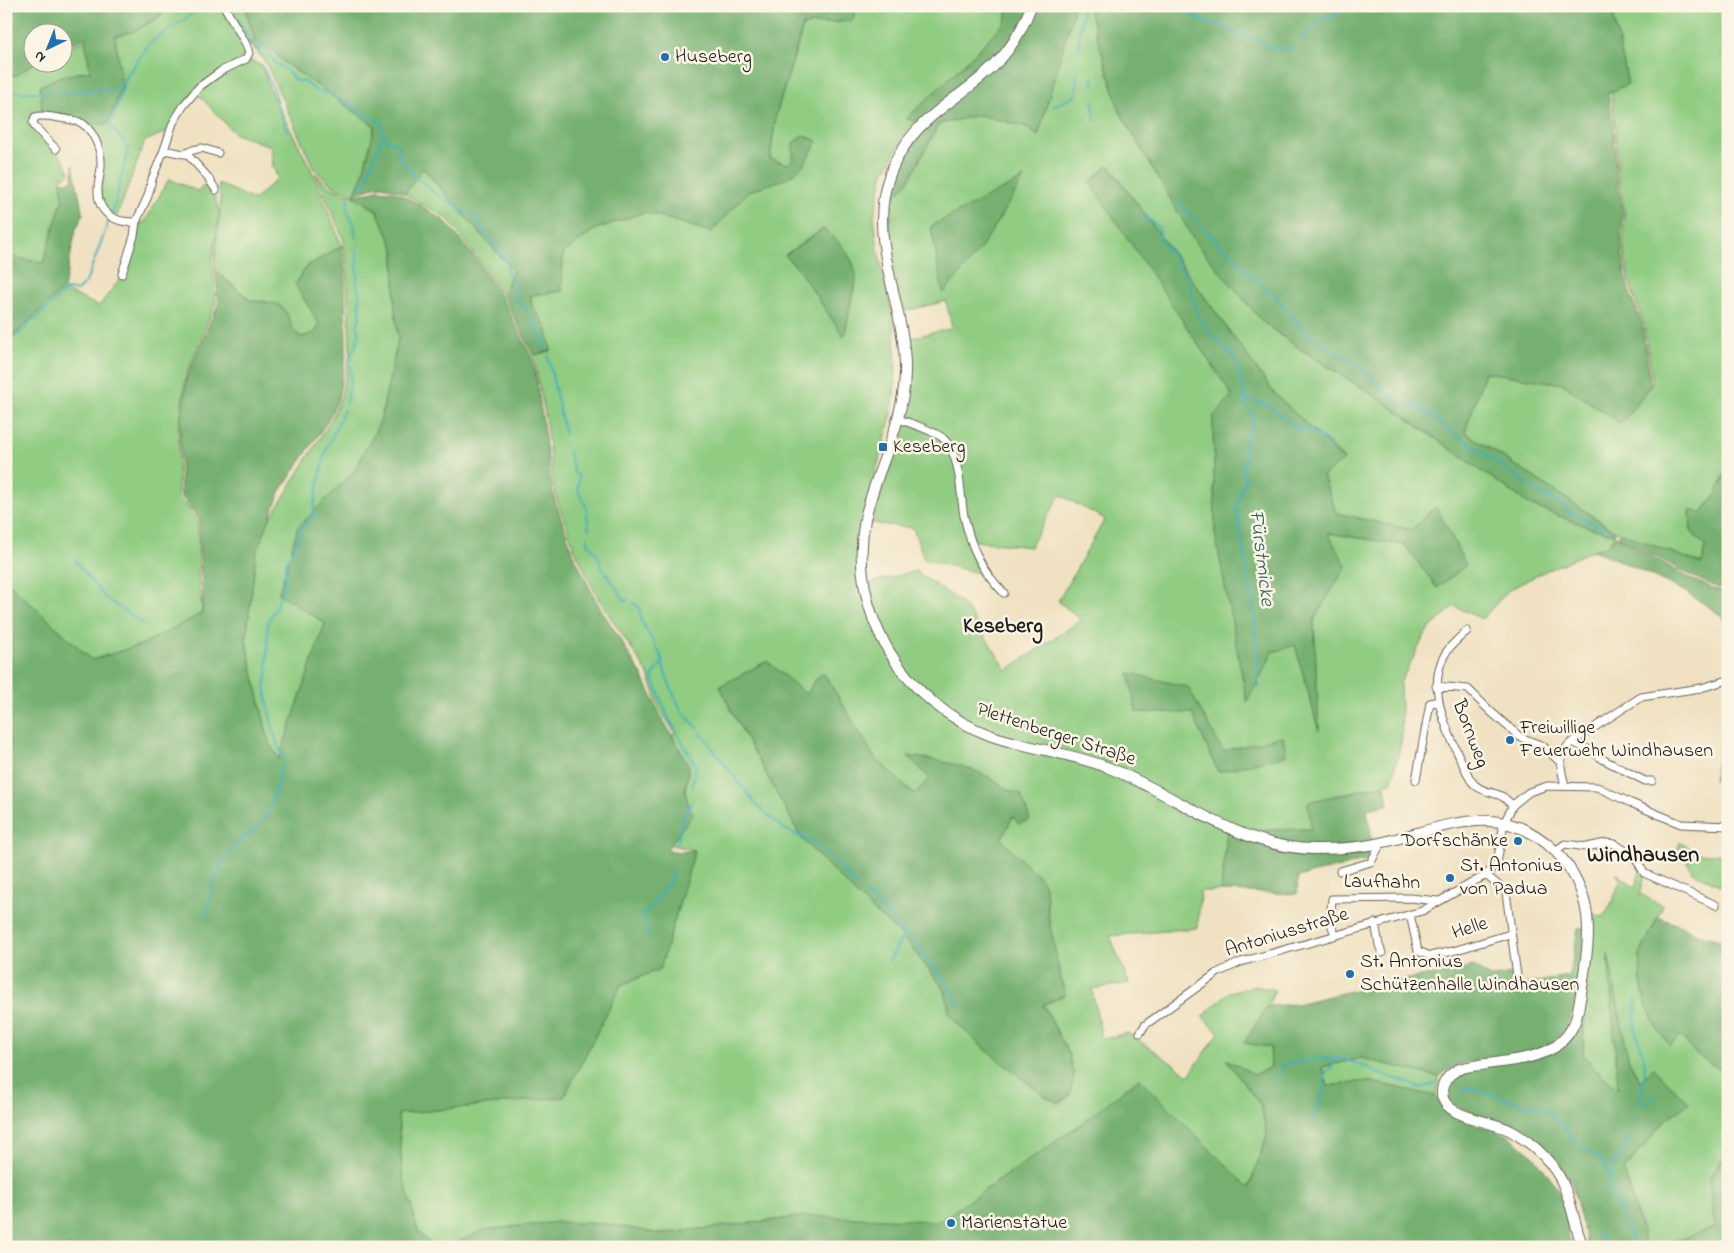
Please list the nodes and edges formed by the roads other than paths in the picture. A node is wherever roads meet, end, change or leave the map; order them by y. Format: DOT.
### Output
graph roads {
  1 [pos="224,6"];
  2 [pos="1031,6"];
  3 [pos="56,149"];
  4 [pos="164,150"];
  5 [pos="186,153"];
  6 [pos="218,153"];
  7 [pos="216,190"];
  8 [pos="136,222"];
  9 [pos="122,274"];
  10 [pos="899,419"];
  11 [pos="1004,594"];
  12 [pos="1467,630"];
  13 [pos="1728,680"];
  14 [pos="1436,686"];
  15 [pos="1439,701"];
  16 [pos="1572,742"];
  17 [pos="1561,762"];
  18 [pos="1416,780"];
  19 [pos="1652,781"];
  20 [pos="1565,786"];
  21 [pos="1512,806"];
  22 [pos="1504,823"];
  23 [pos="1728,826"];
  24 [pos="1381,843"];
  25 [pos="1555,851"];
  26 [pos="1340,871"];
  27 [pos="1486,875"];
  28 [pos="1439,901"];
  29 [pos="1716,905"];
  30 [pos="1410,914"];
  31 [pos="1375,923"];
  32 [pos="1510,934"];
  33 [pos="1335,935"];
  34 [pos="1382,952"];
  35 [pos="1518,984"];
  36 [pos="1140,1033"];
  37 [pos="1583,1247"];
  1 -- 4 [label="street"];
  2 -- 10 [label="main road, Plettenberger Straße"];
  3 -- 8 [label="street"];
  4 -- 5 [label="street"];
  4 -- 8 [label="street"];
  5 -- 6 [label="street"];
  5 -- 7 [label="street"];
  8 -- 9 [label="street"];
  10 -- 11 [label="street"];
  10 -- 24 [label="main road, Plettenberger Straße"];
  12 -- 14 [label="street, Bornweg"];
  13 -- 16 [label="street"];
  14 -- 15 [label="street, Bornweg"];
  14 -- 17 [label="street"];
  15 -- 18 [label="street"];
  15 -- 21 [label="street, Bornweg"];
  16 -- 17 [label="street"];
  16 -- 19 [label="street"];
  17 -- 20 [label="street"];
  20 -- 21 [label="street"];
  20 -- 23 [label="street"];
  21 -- 22 [label="street, Antoniusstraße"];
  22 -- 24 [label="main road, Plettenberger Straße"];
  22 -- 25 [label="main road, Plettenberger Straße"];
  22 -- 27 [label="street, Antoniusstraße"];
  24 -- 26 [label="street"];
  25 -- 29 [label="street"];
  25 -- 37 [label="main road, Plettenberger Straße"];
  27 -- 28 [label="street, Antoniusstraße"];
  27 -- 32 [label="street, Helle"];
  28 -- 30 [label="street, Antoniusstraße"];
  28 -- 33 [label="street, Laufhahn"];
  30 -- 31 [label="street, Antoniusstraße"];
  30 -- 32 [label="street, Helle"];
  31 -- 33 [label="street, Antoniusstraße"];
  31 -- 34 [label="street, Antoniusstraße"];
  32 -- 35 [label="street, Helle"];
  33 -- 36 [label="street, Antoniusstraße"];
}
